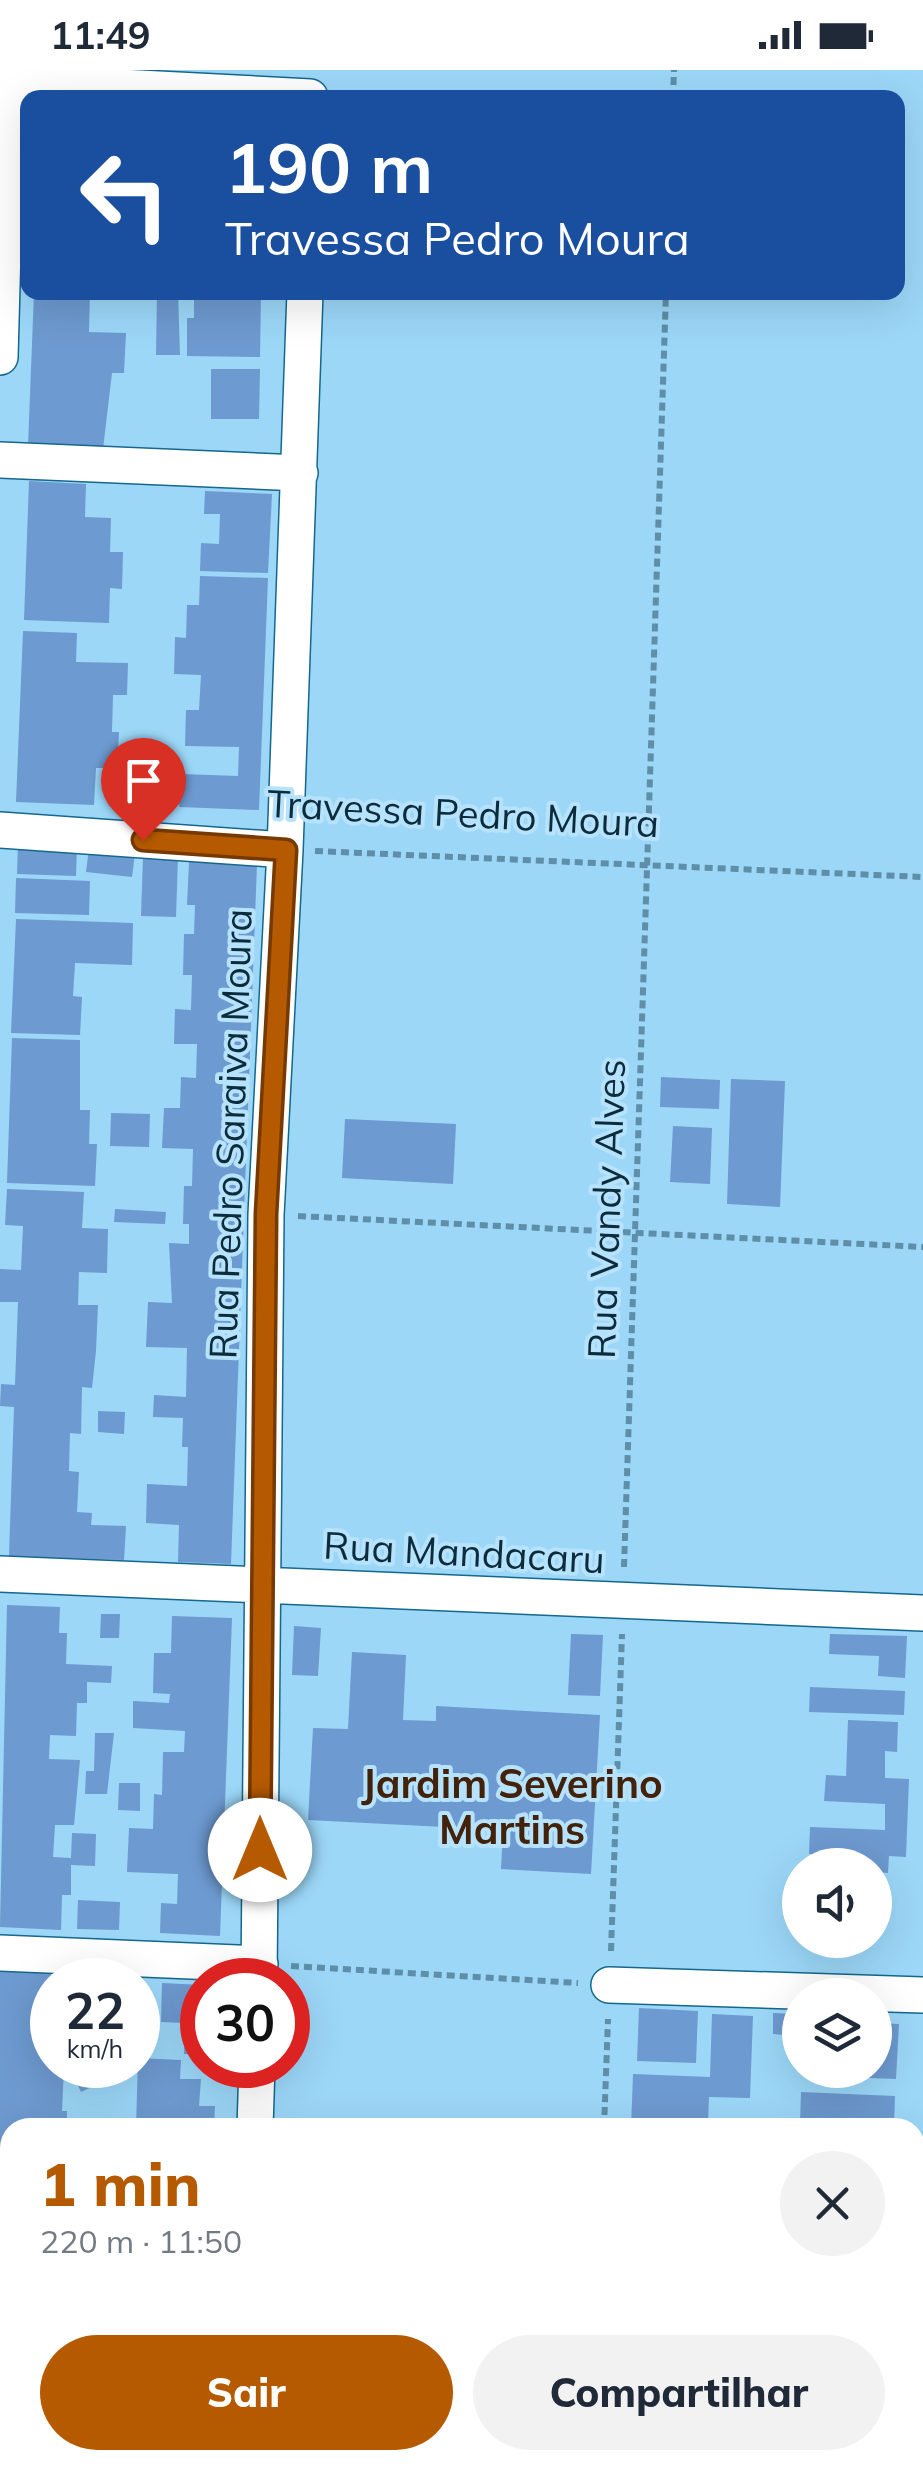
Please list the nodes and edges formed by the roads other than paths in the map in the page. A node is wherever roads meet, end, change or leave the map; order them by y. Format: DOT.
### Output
graph roads {
  1 [pos="8,76"];
  2 [pos="209,90"];
  3 [pos="305,300"];
  4 [pos="0,357"];
  5 [pos="0,460"];
  6 [pos="300,473"];
  7 [pos="0,830"];
  8 [pos="286,850"];
  9 [pos="0,1574"];
  10 [pos="262,1586"];
  11 [pos="923,1614"];
  12 [pos="0,1953"];
  13 [pos="259,1958"];
  14 [pos="180,1966"];
  15 [pos="609,1985"];
  16 [pos="923,1995"];
  17 [pos="257,2088"];
  18 [pos="256,2118"];
  1 -- 2 [label="street"];
  1 -- 4 [label="street"];
  3 -- 6 [label="street, Rua Pedro Saraiva Moura"];
  5 -- 6 [label="street"];
  6 -- 8 [label="street, Rua Pedro Saraiva Moura"];
  7 -- 8 [label="street, Travessa Pedro Moura"];
  8 -- 10 [label="street, Rua Pedro Saraiva Moura"];
  9 -- 10 [label="street, Rua Mandacaru"];
  10 -- 11 [label="street, Rua Mandacaru"];
  10 -- 13 [label="street, Rua Pedro Saraiva Moura"];
  12 -- 14 [label="street"];
  15 -- 16 [label="street"];
  17 -- 18 [label="street"];
}
